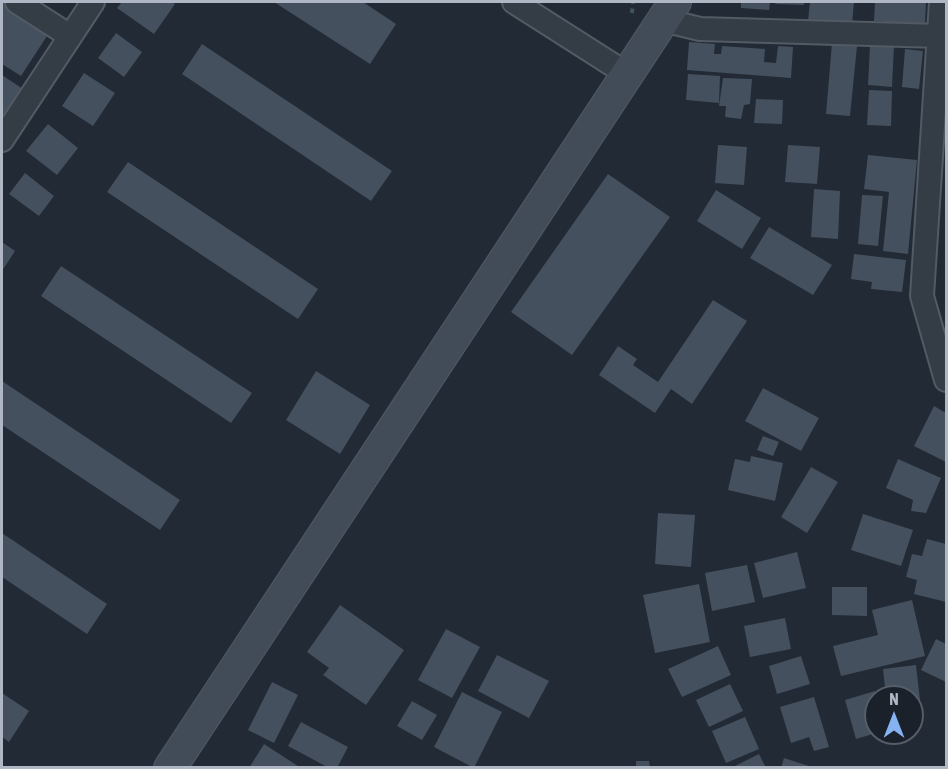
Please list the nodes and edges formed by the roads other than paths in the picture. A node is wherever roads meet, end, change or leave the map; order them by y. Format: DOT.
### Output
graph roads {
  1 [pos="17,2"];
  2 [pos="93,2"];
  3 [pos="514,2"];
  4 [pos="941,2"];
  5 [pos="669,11"];
  6 [pos="70,36"];
  7 [pos="943,38"];
  8 [pos="627,74"];
  9 [pos="2,141"];
  10 [pos="946,380"];
  11 [pos="170,768"];
  1 -- 6 [label="street"];
  2 -- 6 [label="street"];
  3 -- 8 [label="street"];
  4 -- 7 [label="street"];
  5 -- 7 [label="street"];
  5 -- 8 [label="street"];
  6 -- 9 [label="street"];
  7 -- 10 [label="street"];
  8 -- 11 [label="street"];
}
